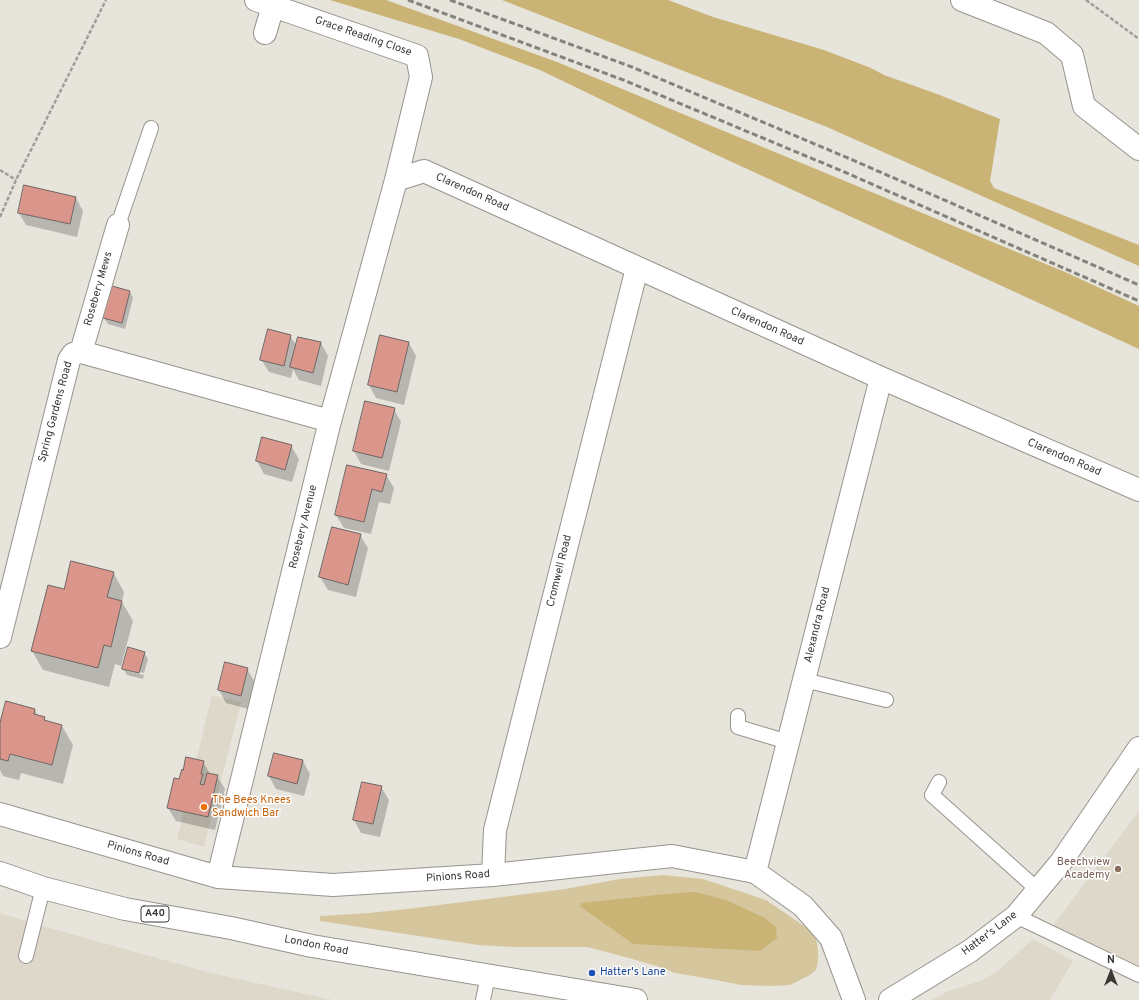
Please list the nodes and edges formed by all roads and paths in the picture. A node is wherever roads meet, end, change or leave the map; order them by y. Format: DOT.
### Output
graph roads {
  1 [pos="106,0"];
  2 [pos="962,0"];
  3 [pos="1086,0"];
  4 [pos="265,3"];
  5 [pos="265,33"];
  6 [pos="1139,39"];
  7 [pos="151,128"];
  8 [pos="1139,149"];
  9 [pos="0,170"];
  10 [pos="16,180"];
  11 [pos="396,180"];
  12 [pos="0,217"];
  13 [pos="118,225"];
  14 [pos="637,268"];
  15 [pos="81,352"];
  16 [pos="881,378"];
  17 [pos="330,421"];
  18 [pos="1139,490"];
  19 [pos="0,637"];
  20 [pos="804,680"];
  21 [pos="886,700"];
  22 [pos="738,716"];
  23 [pos="788,742"];
  24 [pos="1139,748"];
  25 [pos="939,782"];
  26 [pos="0,814"];
  27 [pos="756,872"];
  28 [pos="0,873"];
  29 [pos="492,875"];
  30 [pos="218,877"];
  31 [pos="43,888"];
  32 [pos="1038,890"];
  33 [pos="1016,916"];
  34 [pos="26,956"];
  35 [pos="1139,975"];
  36 [pos="488,976"];
  37 [pos="483,1000"];
  38 [pos="636,1000"];
  39 [pos="854,1000"];
  40 [pos="890,1000"];
  1 -- 10 [label="path"];
  2 -- 8 [label="street"];
  3 -- 6 [label="path"];
  4 -- 5 [label="street"];
  4 -- 11 [label="street, Grace Reading Close"];
  7 -- 13 [label="lane"];
  9 -- 10 [label="path"];
  10 -- 12 [label="path"];
  11 -- 14 [label="street, Clarendon Road"];
  11 -- 17 [label="street, Rosebery Avenue"];
  13 -- 15 [label="street, Rosebery Mews"];
  14 -- 16 [label="street, Clarendon Road"];
  14 -- 29 [label="street, Cromwell Road"];
  15 -- 17 [label="street, Spring Gardens Road"];
  15 -- 19 [label="street, Spring Gardens Road"];
  16 -- 18 [label="street, Clarendon Road"];
  16 -- 20 [label="street, Alexandra Road"];
  17 -- 30 [label="street, Rosebery Avenue"];
  20 -- 21 [label="lane"];
  20 -- 23 [label="street, Alexandra Road"];
  22 -- 23 [label="lane"];
  23 -- 27 [label="street, Alexandra Road"];
  24 -- 32 [label="street, Hatter's Lane"];
  25 -- 32 [label="lane"];
  26 -- 30 [label="street, Pinions Road"];
  27 -- 29 [label="street, Pinions Road"];
  27 -- 39 [label="street, Pinions Road"];
  28 -- 31 [label="street, London Road / A40"];
  29 -- 30 [label="street, Pinions Road"];
  31 -- 34 [label="lane"];
  31 -- 36 [label="street, London Road / A40"];
  32 -- 33 [label="street, Hatter's Lane"];
  33 -- 35 [label="lane"];
  33 -- 40 [label="street, Hatter's Lane"];
  36 -- 37 [label="lane"];
  36 -- 38 [label="street, London Road / A40"];
}
